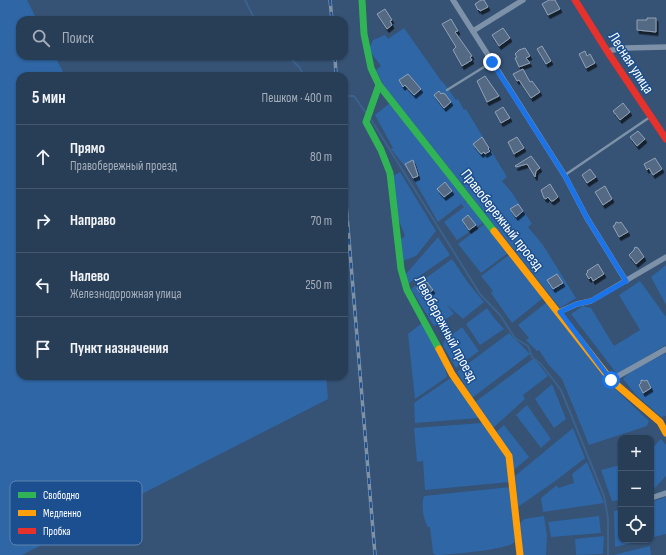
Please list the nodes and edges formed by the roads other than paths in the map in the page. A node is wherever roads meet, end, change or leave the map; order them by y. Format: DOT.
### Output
graph roads {
  1 [pos="362,0"];
  2 [pos="453,0"];
  3 [pos="524,0"];
  4 [pos="575,0"];
  5 [pos="473,30"];
  6 [pos="666,46"];
  7 [pos="607,51"];
  8 [pos="492,62"];
  9 [pos="379,85"];
  10 [pos="447,90"];
  11 [pos="651,116"];
  12 [pos="666,139"];
  13 [pos="565,176"];
  14 [pos="666,257"];
  15 [pos="626,281"];
  16 [pos="560,312"];
  17 [pos="666,349"];
  18 [pos="611,380"];
  19 [pos="663,421"];
  20 [pos="666,433"];
  21 [pos="666,493"];
  22 [pos="654,497"];
  23 [pos="520,555"];
  1 -- 9 [label="street, Правобережный проезд"];
  2 -- 5 [label="street"];
  3 -- 5 [label="street"];
  4 -- 7 [label="street, Лесная улица"];
  5 -- 8 [label="street"];
  6 -- 7 [label="street"];
  7 -- 11 [label="street, Лесная улица"];
  8 -- 10 [label="lane"];
  8 -- 13 [label="street"];
  9 -- 16 [label="street, Правобережный проезд"];
  9 -- 23 [label="street, Левобережный проезд"];
  11 -- 12 [label="street, Лесная улица"];
  11 -- 13 [label="lane"];
  13 -- 15 [label="street"];
  14 -- 15 [label="street"];
  15 -- 16 [label="street"];
  16 -- 18 [label="street, Правобережный проезд"];
  17 -- 18 [label="street"];
  18 -- 19 [label="street, Правобережный проезд"];
  19 -- 20 [label="street, Правобережный проезд"];
  21 -- 22 [label="street"];
}
